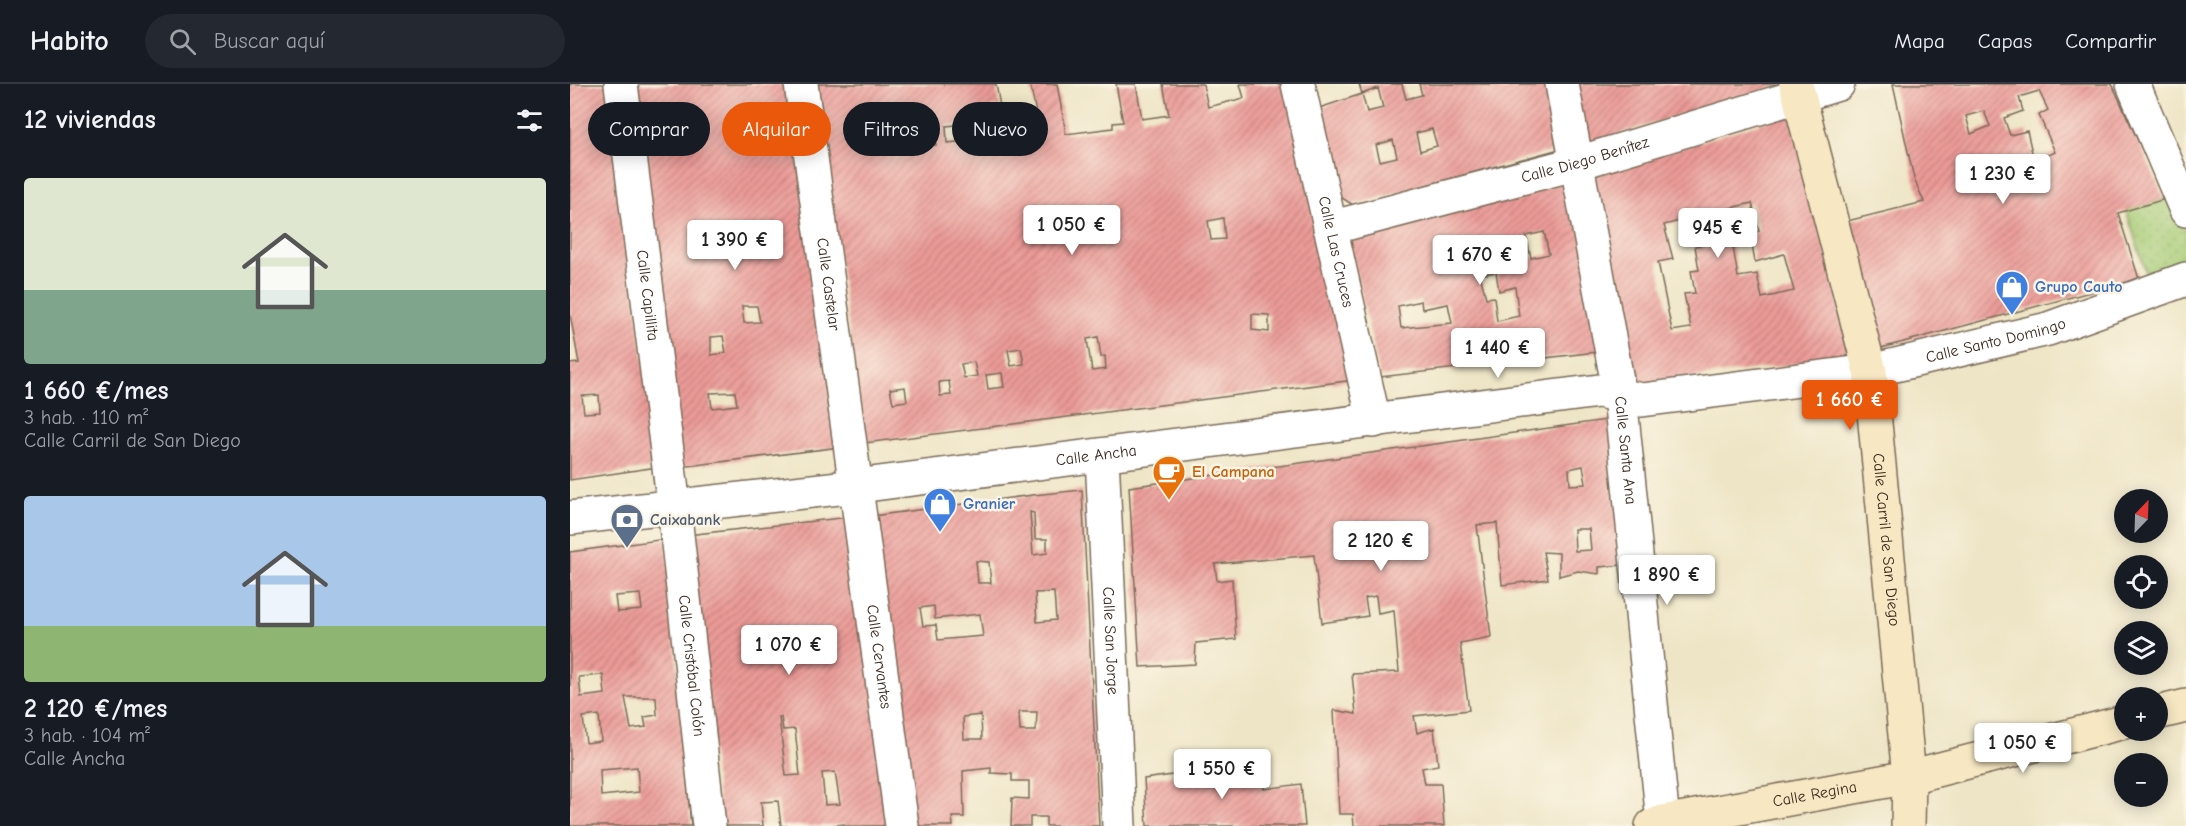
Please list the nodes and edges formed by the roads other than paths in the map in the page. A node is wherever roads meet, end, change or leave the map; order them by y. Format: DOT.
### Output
graph roads {
  1 [pos="621,84"];
  2 [pos="801,84"];
  3 [pos="1298,84"];
  4 [pos="1562,84"];
  5 [pos="1838,84"];
  6 [pos="2133,84"];
  7 [pos="1798,90"];
  8 [pos="1578,163"];
  9 [pos="2186,210"];
  10 [pos="1330,228"];
  11 [pos="2186,279"];
  12 [pos="1870,371"];
  13 [pos="1620,396"];
  14 [pos="1374,421"];
  15 [pos="1102,455"];
  16 [pos="857,486"];
  17 [pos="674,507"];
  18 [pos="570,518"];
  19 [pos="2186,706"];
  20 [pos="2168,710"];
  21 [pos="2114,725"];
  22 [pos="1909,777"];
  23 [pos="1658,824"];
  24 [pos="709,826"];
  25 [pos="902,826"];
  26 [pos="1119,826"];
  27 [pos="1908,826"];
  1 -- 17 [label="street, Calle Capillita"];
  2 -- 16 [label="street, Calle Castelar"];
  3 -- 10 [label="street, Calle Las Cruces"];
  4 -- 8 [label="street, Calle Santa Ana"];
  5 -- 7 [label="street, Calle Diego Benítez"];
  6 -- 9 [label="street"];
  7 -- 8 [label="street, Calle Diego Benítez"];
  7 -- 12 [label="street, Calle Carril de San Diego"];
  8 -- 10 [label="street, Calle Diego Benítez"];
  8 -- 13 [label="street, Calle Santa Ana"];
  10 -- 14 [label="street, Calle Las Cruces"];
  11 -- 12 [label="street, Calle Santo Domingo"];
  12 -- 13 [label="street, Calle Santo Domingo"];
  12 -- 22 [label="street, Calle Carril de San Diego"];
  13 -- 14 [label="street, Calle Ancha"];
  13 -- 23 [label="street, Calle Santa Ana"];
  14 -- 15 [label="street, Calle Ancha"];
  15 -- 16 [label="street, Calle Ancha"];
  15 -- 26 [label="street, Calle San Jorge"];
  16 -- 17 [label="street, Calle Ancha"];
  16 -- 25 [label="street, Calle Cervantes"];
  17 -- 18 [label="street, Calle Ancha"];
  17 -- 24 [label="street, Calle Cristóbal Colón"];
  19 -- 20 [label="street"];
  21 -- 22 [label="street, Calle Regina"];
  22 -- 23 [label="street, Calle Regina"];
  22 -- 27 [label="street, Calle Carril de San Diego"];
}
